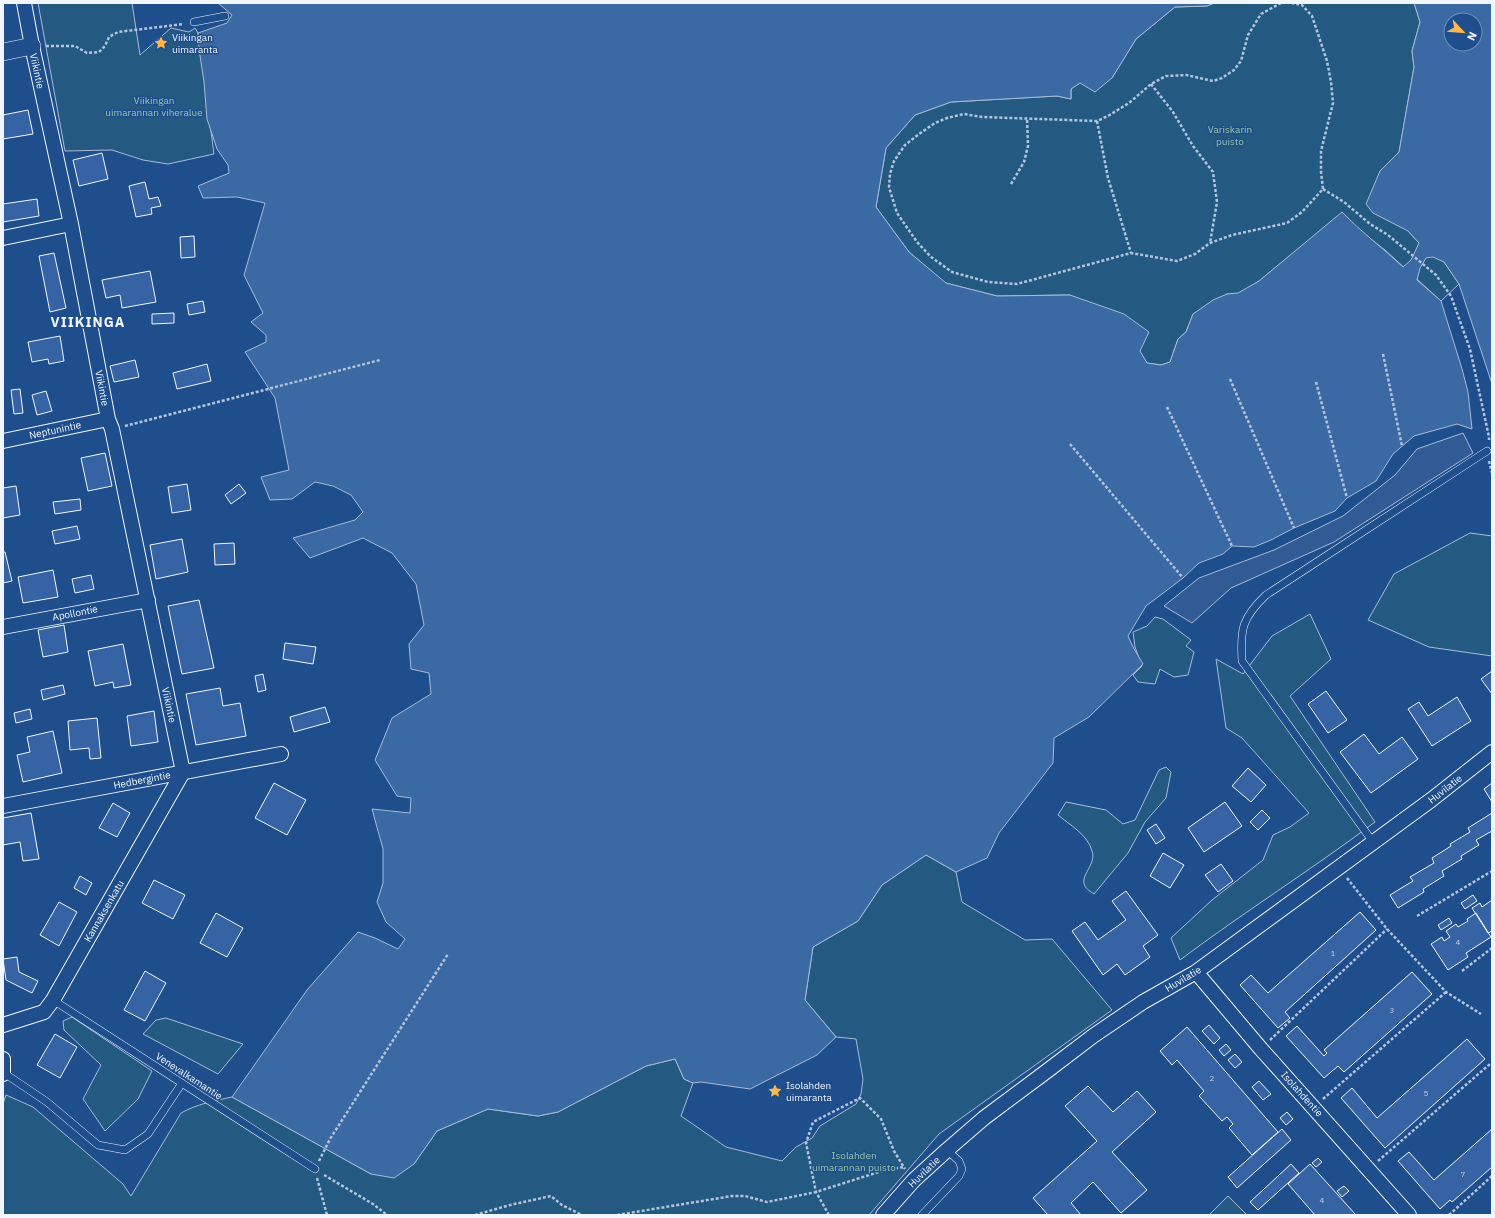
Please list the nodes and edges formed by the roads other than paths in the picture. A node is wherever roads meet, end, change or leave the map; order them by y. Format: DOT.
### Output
graph roads {
  1 [pos="24,3"];
  2 [pos="225,16"];
  3 [pos="194,22"];
  4 [pos="32,46"];
  5 [pos="3,52"];
  6 [pos="71,224"];
  7 [pos="3,238"];
  8 [pos="110,424"];
  9 [pos="3,441"];
  10 [pos="1487,451"];
  11 [pos="148,600"];
  12 [pos="3,627"];
  13 [pos="1492,752"];
  14 [pos="281,754"];
  15 [pos="183,772"];
  16 [pos="3,806"];
  17 [pos="1373,842"];
  18 [pos="1196,972"];
  19 [pos="53,1000"];
  20 [pos="3,1025"];
  21 [pos="3,1059"];
  22 [pos="3,1073"];
  23 [pos="182,1083"];
  24 [pos="947,1150"];
  25 [pos="315,1170"];
  26 [pos="882,1215"];
  27 [pos="922,1215"];
  28 [pos="1409,1215"];
  1 -- 4 [label="street, Viikintie"];
  2 -- 3 [label="lane"];
  4 -- 5 [label="street"];
  4 -- 6 [label="street, Viikintie"];
  6 -- 7 [label="street"];
  6 -- 8 [label="street, Viikintie"];
  8 -- 9 [label="street, Neptunintie"];
  8 -- 11 [label="street, Viikintie"];
  10 -- 17 [label="lane"];
  11 -- 12 [label="street, Apollontie"];
  11 -- 15 [label="street, Viikintie"];
  13 -- 17 [label="street, Huvilatie"];
  14 -- 15 [label="street, Hedbergintie"];
  15 -- 16 [label="street, Hedbergintie"];
  15 -- 19 [label="street, Kannaksenkatu"];
  17 -- 18 [label="street, Huvilatie"];
  18 -- 24 [label="street, Huvilatie"];
  18 -- 28 [label="street, Isolahdentie"];
  19 -- 20 [label="street, Kannaksenkatu"];
  19 -- 23 [label="lane, Venevalkamantie"];
  21 -- 22 [label="street"];
  22 -- 23 [label="lane"];
  23 -- 25 [label="lane, Venevalkamantie"];
  24 -- 26 [label="street, Huvilatie"];
  24 -- 27 [label="lane"];
}
